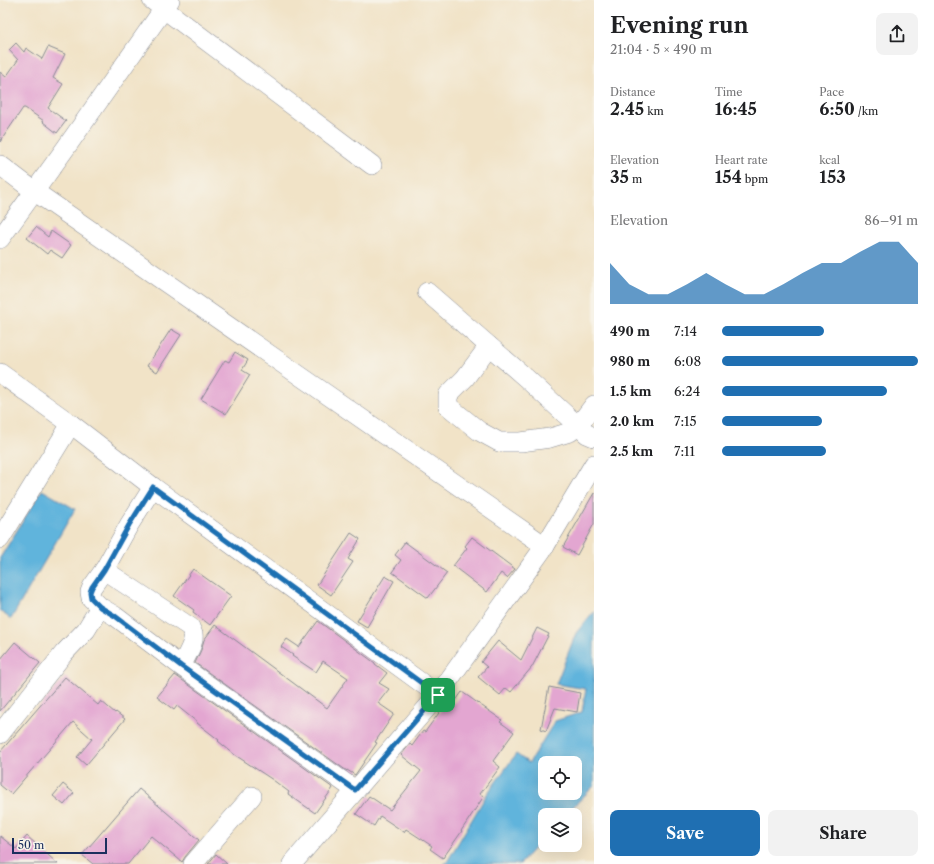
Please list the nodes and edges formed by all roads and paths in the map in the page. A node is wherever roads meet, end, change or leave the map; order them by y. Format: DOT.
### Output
graph roads {
  1 [pos="162,3"];
  2 [pos="0,165"];
  3 [pos="372,165"];
  4 [pos="34,191"];
  5 [pos="0,239"];
  6 [pos="427,292"];
  7 [pos="489,346"];
  8 [pos="0,373"];
  9 [pos="594,405"];
  10 [pos="71,424"];
  11 [pos="578,426"];
  12 [pos="594,437"];
  13 [pos="594,464"];
  14 [pos="153,487"];
  15 [pos="0,539"];
  16 [pos="545,546"];
  17 [pos="104,570"];
  18 [pos="100,607"];
  19 [pos="181,666"];
  20 [pos="438,695"];
  21 [pos="0,734"];
  22 [pos="355,790"];
  23 [pos="252,796"];
  24 [pos="194,864"];
  25 [pos="292,864"];
  1 -- 3 [label="street"];
  1 -- 4 [label="street"];
  2 -- 4 [label="street"];
  4 -- 5 [label="street"];
  4 -- 16 [label="street"];
  6 -- 7 [label="street"];
  7 -- 11 [label="street"];
  7 -- 11 [label="street"];
  8 -- 10 [label="street"];
  9 -- 11 [label="street"];
  10 -- 14 [label="street"];
  10 -- 15 [label="street"];
  11 -- 12 [label="street"];
  13 -- 16 [label="street"];
  14 -- 17 [label="street"];
  14 -- 20 [label="street"];
  16 -- 20 [label="street"];
  17 -- 18 [label="street"];
  17 -- 19 [label="street"];
  18 -- 19 [label="street"];
  18 -- 21 [label="street"];
  19 -- 22 [label="street"];
  20 -- 22 [label="street"];
  22 -- 25 [label="street"];
  23 -- 24 [label="street"];
}
